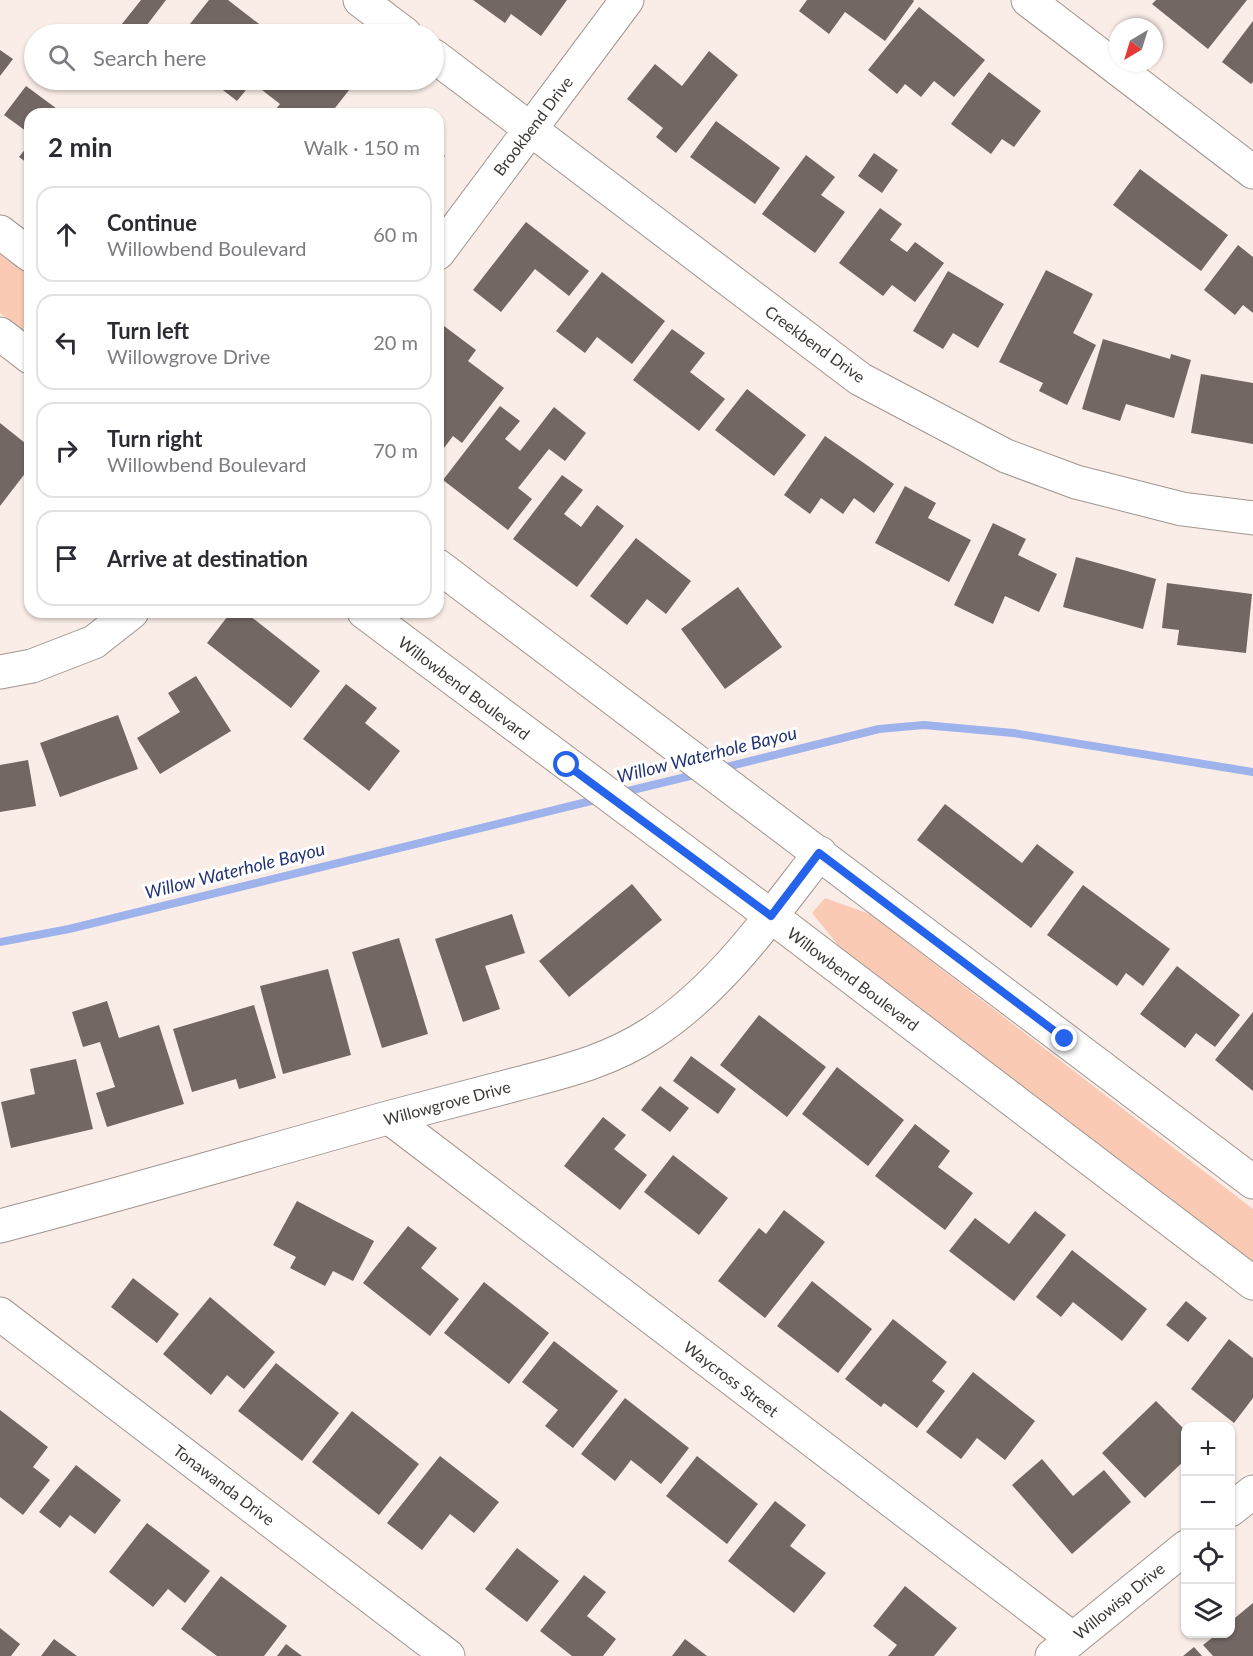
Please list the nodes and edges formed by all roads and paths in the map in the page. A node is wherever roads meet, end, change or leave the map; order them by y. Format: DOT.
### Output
graph roads {
  1 [pos="360,0"];
  2 [pos="627,0"];
  3 [pos="1028,0"];
  4 [pos="392,24"];
  5 [pos="444,64"];
  6 [pos="530,130"];
  7 [pos="1253,172"];
  8 [pos="0,232"];
  9 [pos="444,245"];
  10 [pos="24,250"];
  11 [pos="0,334"];
  12 [pos="24,352"];
  13 [pos="1253,518"];
  14 [pos="444,571"];
  15 [pos="124,618"];
  16 [pos="372,618"];
  17 [pos="0,672"];
  18 [pos="819,853"];
  19 [pos="771,916"];
  20 [pos="390,1118"];
  21 [pos="1253,1182"];
  22 [pos="0,1226"];
  23 [pos="1253,1284"];
  24 [pos="0,1314"];
  25 [pos="1253,1492"];
  26 [pos="1235,1506"];
  27 [pos="1181,1550"];
  28 [pos="1062,1648"];
  29 [pos="448,1656"];
  1 -- 4 [label="street"];
  2 -- 6 [label="street, Brookbend Drive"];
  3 -- 7 [label="street"];
  5 -- 6 [label="street, Creekbend Drive"];
  6 -- 9 [label="street, Brookbend Drive"];
  6 -- 13 [label="street, Creekbend Drive"];
  8 -- 10 [label="street"];
  11 -- 12 [label="street"];
  14 -- 18 [label="street"];
  15 -- 17 [label="street"];
  16 -- 19 [label="street, Willowbend Boulevard"];
  18 -- 19 [label="street, Willowgrove Drive"];
  18 -- 21 [label="street"];
  19 -- 20 [label="street, Willowgrove Drive"];
  19 -- 23 [label="street, Willowbend Boulevard"];
  20 -- 22 [label="street, Willowgrove Drive"];
  20 -- 28 [label="street, Waycross Street"];
  24 -- 29 [label="street, Tonawanda Drive"];
  25 -- 26 [label="street"];
  27 -- 28 [label="street, Willowisp Drive"];
}
